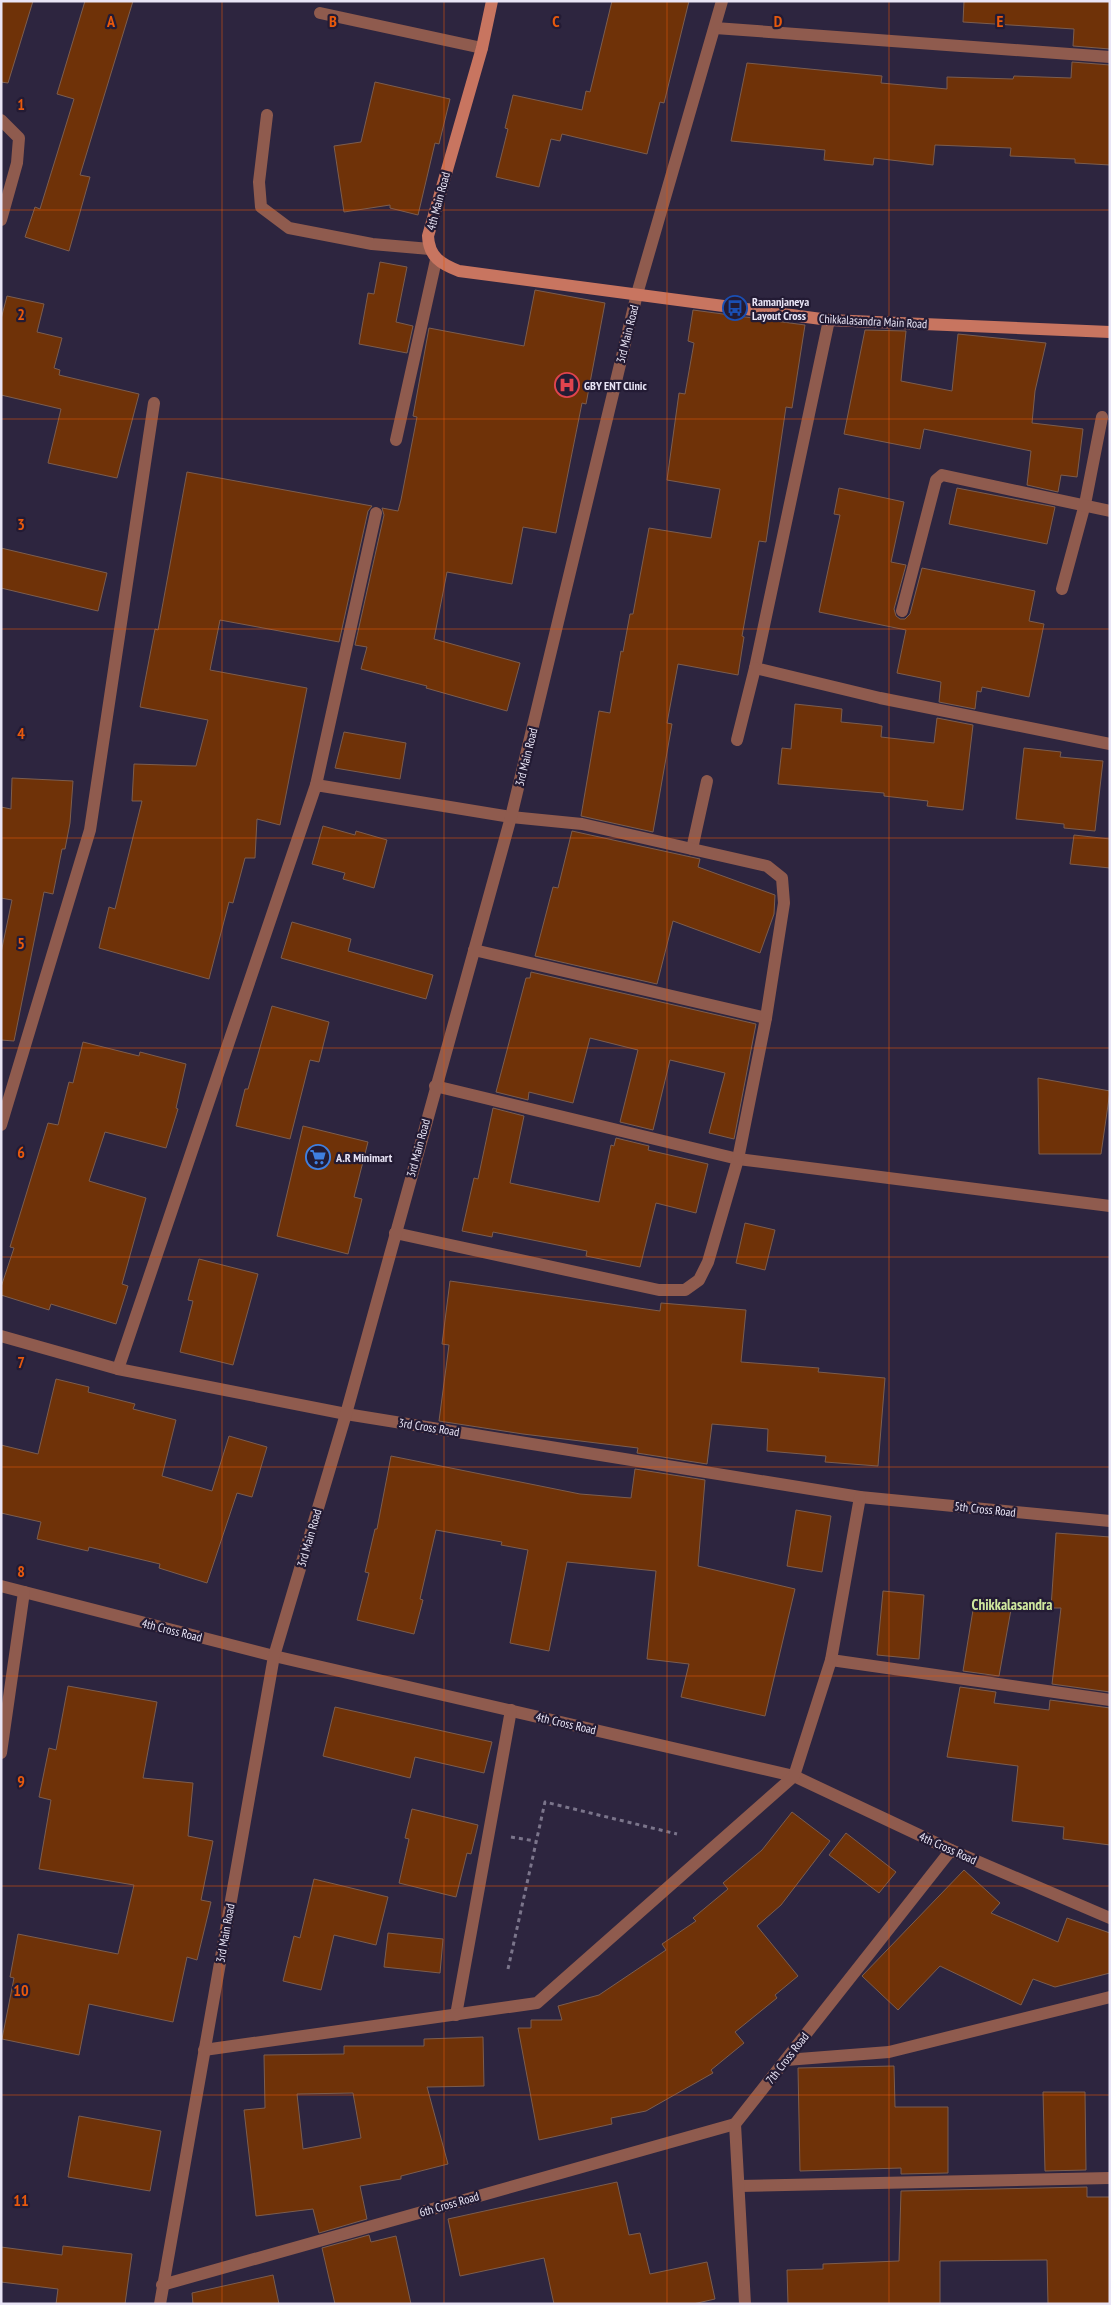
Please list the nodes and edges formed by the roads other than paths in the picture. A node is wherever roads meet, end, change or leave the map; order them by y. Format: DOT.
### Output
graph roads {
  1 [pos="492,1"];
  2 [pos="722,1"];
  3 [pos="320,13"];
  4 [pos="715,28"];
  5 [pos="482,48"];
  6 [pos="1110,57"];
  7 [pos="266,115"];
  8 [pos="1,120"];
  9 [pos="1,220"];
  10 [pos="433,255"];
  11 [pos="637,294"];
  12 [pos="829,320"];
  13 [pos="1110,332"];
  14 [pos="154,403"];
  15 [pos="1102,417"];
  16 [pos="396,440"];
  17 [pos="1085,504"];
  18 [pos="1110,511"];
  19 [pos="376,512"];
  20 [pos="1062,589"];
  21 [pos="902,610"];
  22 [pos="755,668"];
  23 [pos="737,740"];
  24 [pos="1110,744"];
  25 [pos="707,780"];
  26 [pos="316,785"];
  27 [pos="511,817"];
  28 [pos="692,849"];
  29 [pos="474,950"];
  30 [pos="766,1018"];
  31 [pos="435,1086"];
  32 [pos="1,1125"];
  33 [pos="738,1159"];
  34 [pos="1110,1206"];
  35 [pos="395,1233"];
  36 [pos="1,1336"];
  37 [pos="118,1369"];
  38 [pos="346,1414"];
  39 [pos="860,1497"];
  40 [pos="1110,1521"];
  41 [pos="1,1586"];
  42 [pos="24,1592"];
  43 [pos="274,1656"];
  44 [pos="831,1660"];
  45 [pos="1110,1700"];
  46 [pos="511,1710"];
  47 [pos="1,1753"];
  48 [pos="794,1776"];
  49 [pos="951,1850"];
  50 [pos="1110,1918"];
  51 [pos="1110,1997"];
  52 [pos="456,2015"];
  53 [pos="204,2050"];
  54 [pos="786,2060"];
  55 [pos="735,2124"];
  56 [pos="1110,2178"];
  57 [pos="739,2186"];
  58 [pos="162,2285"];
  59 [pos="160,2304"];
  60 [pos="746,2304"];
  1 -- 5 [label="street, 4th Main Road"];
  2 -- 4 [label="street, 3rd Main Road"];
  3 -- 5 [label="street"];
  4 -- 6 [label="street"];
  4 -- 11 [label="street, 3rd Main Road"];
  5 -- 10 [label="street, 4th Main Road"];
  7 -- 10 [label="street"];
  8 -- 9 [label="street"];
  10 -- 11 [label="street"];
  10 -- 16 [label="street"];
  11 -- 12 [label="street, Chikkalasandra Main Road"];
  11 -- 27 [label="street, 3rd Main Road"];
  12 -- 13 [label="street, Chikkalasandra Main Road"];
  12 -- 22 [label="street"];
  14 -- 32 [label="street"];
  15 -- 17 [label="street"];
  17 -- 18 [label="street"];
  17 -- 20 [label="street"];
  17 -- 21 [label="street"];
  19 -- 26 [label="street"];
  22 -- 23 [label="street"];
  22 -- 24 [label="street"];
  25 -- 28 [label="street"];
  26 -- 27 [label="street"];
  26 -- 37 [label="street"];
  27 -- 28 [label="street"];
  27 -- 29 [label="street, 3rd Main Road"];
  28 -- 30 [label="street"];
  29 -- 30 [label="street"];
  29 -- 31 [label="street, 3rd Main Road"];
  30 -- 33 [label="street"];
  31 -- 33 [label="street"];
  31 -- 35 [label="street, 3rd Main Road"];
  33 -- 34 [label="street"];
  33 -- 35 [label="street"];
  35 -- 38 [label="street, 3rd Main Road"];
  36 -- 37 [label="street, 3rd Cross Road"];
  37 -- 38 [label="street, 3rd Cross Road"];
  38 -- 39 [label="street, 3rd Cross Road"];
  38 -- 43 [label="street, 3rd Main Road"];
  39 -- 40 [label="street, 5th Cross Road"];
  39 -- 44 [label="street"];
  41 -- 42 [label="street, 4th Cross Road"];
  42 -- 43 [label="street, 4th Cross Road"];
  42 -- 47 [label="street"];
  43 -- 46 [label="street, 4th Cross Road"];
  43 -- 53 [label="street, 3rd Main Road"];
  44 -- 45 [label="street"];
  44 -- 48 [label="street"];
  46 -- 48 [label="street, 4th Cross Road"];
  46 -- 52 [label="street"];
  48 -- 49 [label="street, 4th Cross Road"];
  48 -- 52 [label="street"];
  49 -- 50 [label="street, 4th Cross Road"];
  49 -- 54 [label="street, 7th Cross Road"];
  51 -- 54 [label="street"];
  52 -- 53 [label="street"];
  53 -- 58 [label="street, 3rd Main Road"];
  54 -- 55 [label="street, 7th Cross Road"];
  55 -- 57 [label="street"];
  55 -- 58 [label="street, 6th Cross Road"];
  56 -- 57 [label="street"];
  57 -- 60 [label="street"];
  58 -- 59 [label="street, 3rd Main Road"];
}
